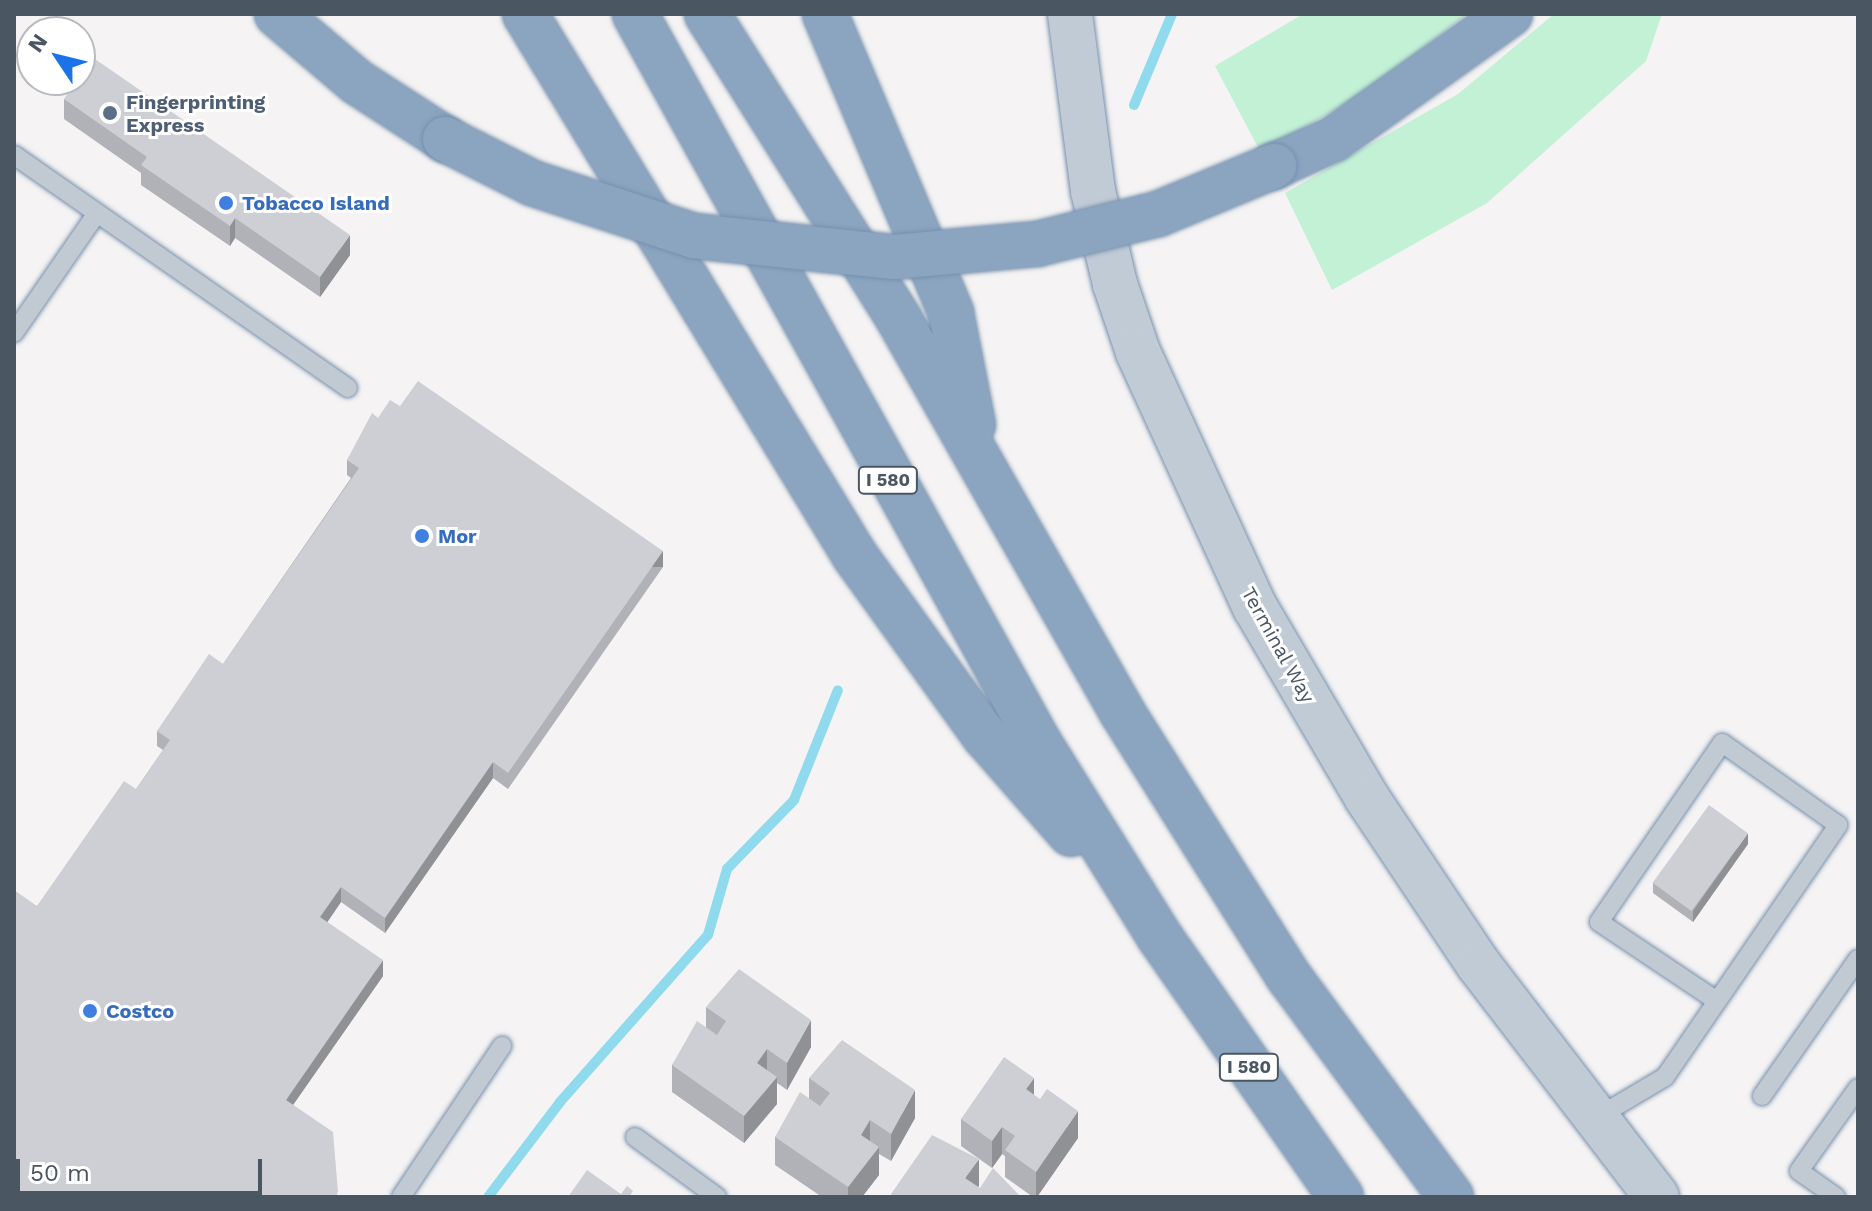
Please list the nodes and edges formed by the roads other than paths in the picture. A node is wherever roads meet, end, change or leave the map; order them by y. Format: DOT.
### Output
graph roads {
  1 [pos="277,14"];
  2 [pos="525,14"];
  3 [pos="635,14"];
  4 [pos="707,14"];
  5 [pos="825,14"];
  6 [pos="1070,14"];
  7 [pos="1510,14"];
  8 [pos="14,155"];
  9 [pos="97,213"];
  10 [pos="14,333"];
  11 [pos="348,388"];
  12 [pos="979,459"];
  13 [pos="1159,936"];
  14 [pos="1858,959"];
  15 [pos="1717,1001"];
  16 [pos="502,1046"];
  17 [pos="1858,1088"];
  18 [pos="1762,1096"];
  19 [pos="1596,1118"];
  20 [pos="635,1137"];
  21 [pos="401,1197"];
  22 [pos="717,1197"];
  23 [pos="1341,1197"];
  24 [pos="1451,1197"];
  25 [pos="1657,1197"];
  26 [pos="1836,1197"];
  1 -- 7 [label="highway, bridge"];
  2 -- 13 [label="highway"];
  3 -- 13 [label="highway, I 580"];
  4 -- 12 [label="highway"];
  5 -- 12 [label="highway"];
  6 -- 19 [label="street, Terminal Way"];
  8 -- 9 [label="lane"];
  9 -- 10 [label="lane"];
  9 -- 11 [label="lane"];
  12 -- 24 [label="highway"];
  13 -- 23 [label="highway, I 580"];
  14 -- 18 [label="lane"];
  15 -- 15 [label="lane"];
  15 -- 19 [label="lane"];
  16 -- 21 [label="lane"];
  17 -- 26 [label="lane"];
  19 -- 25 [label="street, Terminal Way"];
  20 -- 22 [label="lane"];
}
